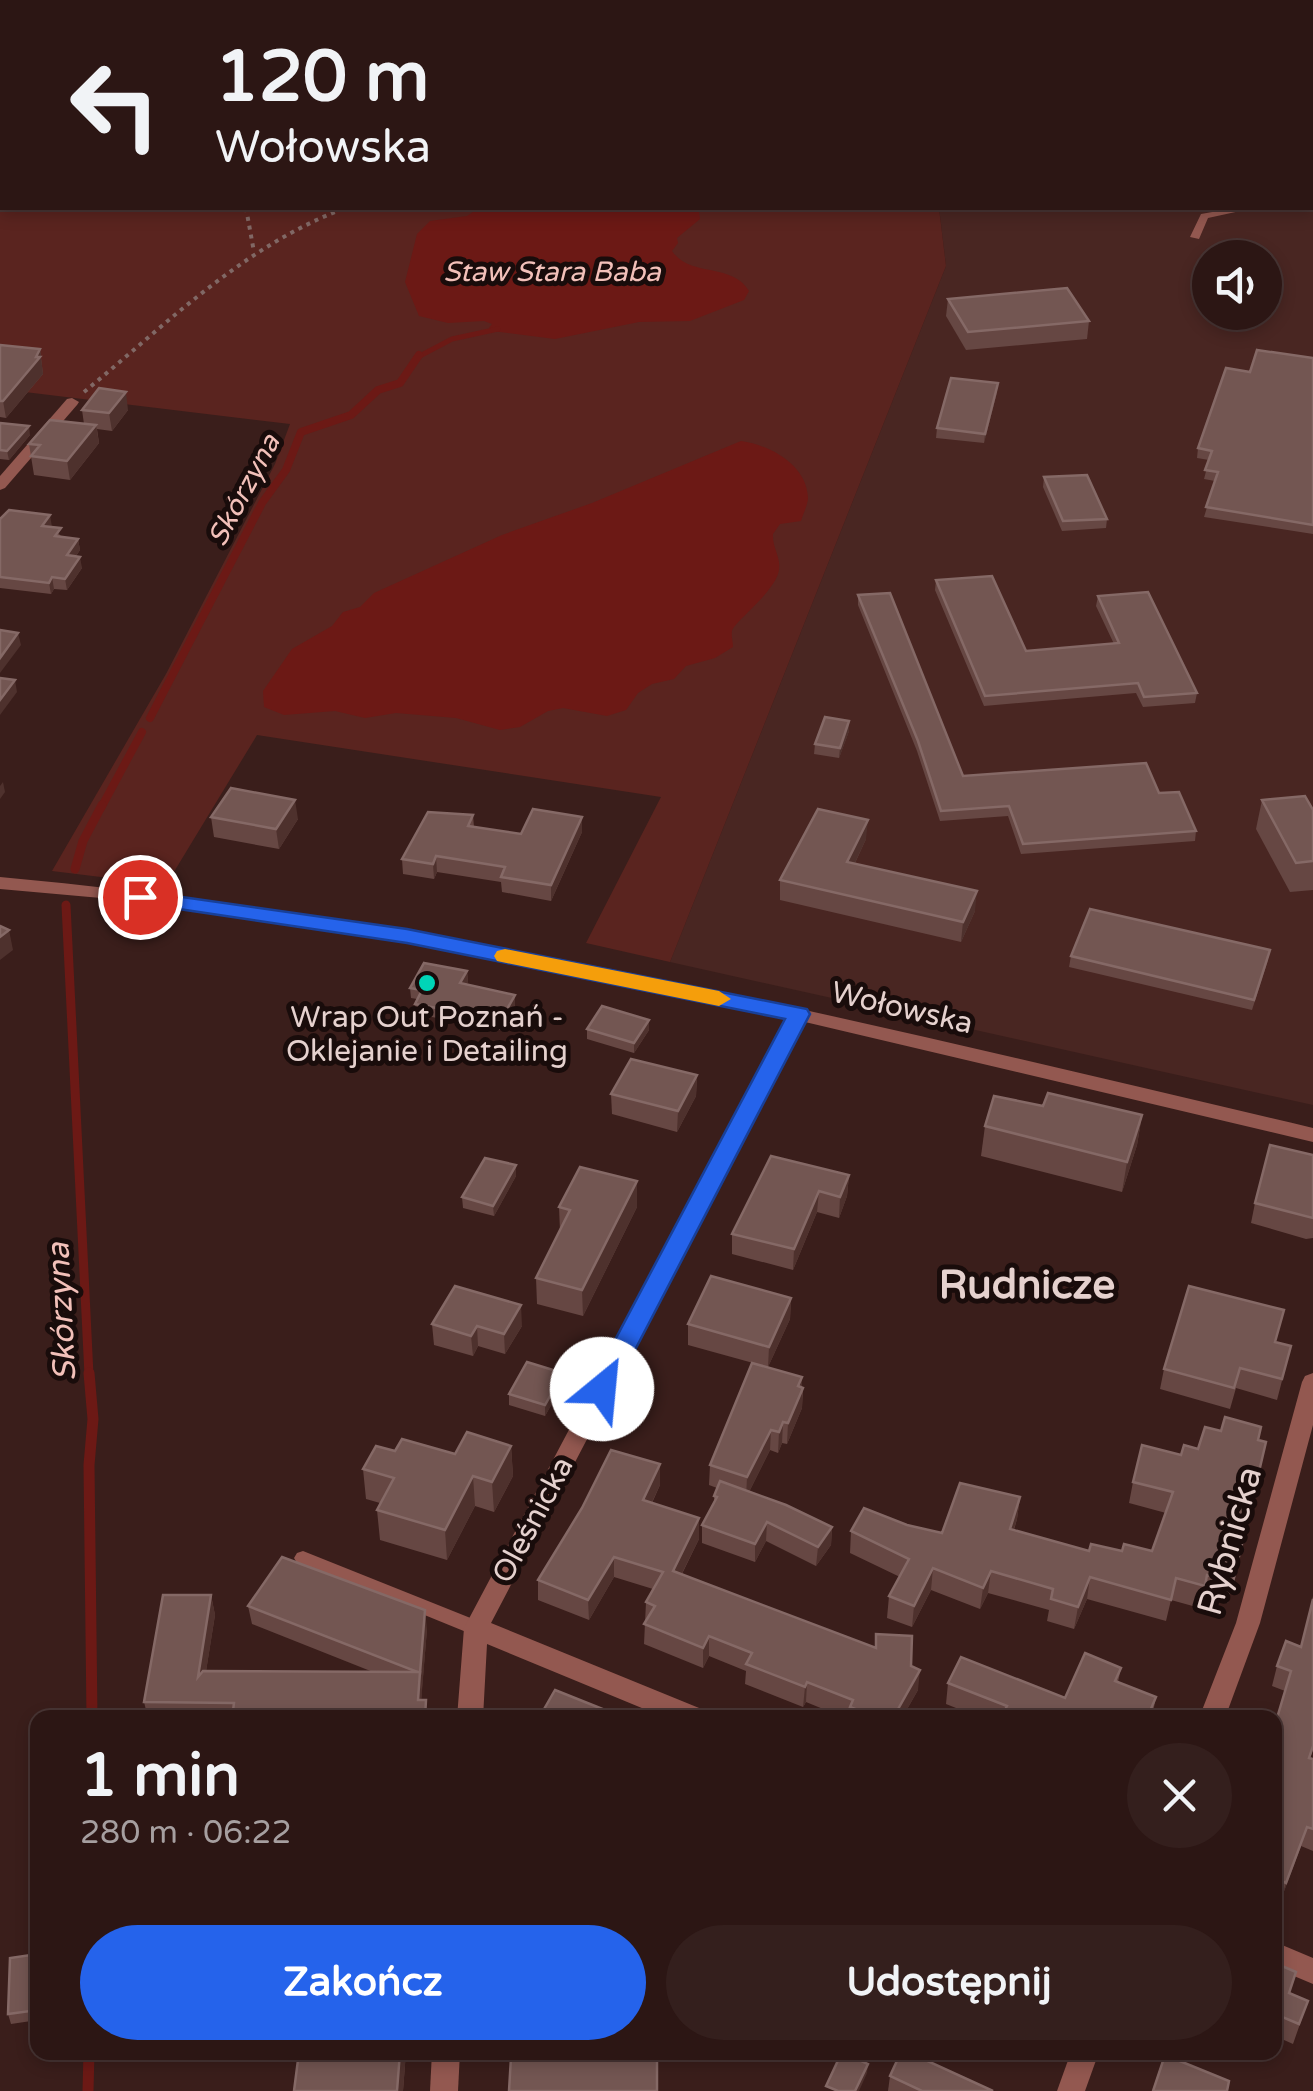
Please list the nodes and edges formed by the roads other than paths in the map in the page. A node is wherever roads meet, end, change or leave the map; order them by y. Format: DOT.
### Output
graph roads {
  1 [pos="1238,210"];
  2 [pos="1195,237"];
  3 [pos="72,402"];
  4 [pos="0,486"];
  5 [pos="0,884"];
  6 [pos="799,1014"];
  7 [pos="1313,1135"];
  8 [pos="1313,1382"];
  9 [pos="303,1558"];
  10 [pos="476,1628"];
  11 [pos="471,1710"];
  12 [pos="676,1710"];
  13 [pos="1215,1710"];
  14 [pos="1282,1958"];
  15 [pos="1313,1970"];
  16 [pos="446,2060"];
  17 [pos="1083,2060"];
  18 [pos="444,2091"];
  19 [pos="1071,2091"];
  1 -- 2 [label="lane"];
  3 -- 4 [label="street"];
  5 -- 6 [label="street, Wołowska"];
  6 -- 7 [label="street, Wołowska"];
  6 -- 10 [label="street, Oleśnicka"];
  8 -- 13 [label="street, Rybnicka"];
  9 -- 10 [label="lane"];
  10 -- 11 [label="street, Oleśnicka"];
  10 -- 12 [label="street"];
  14 -- 15 [label="street"];
  16 -- 18 [label="street"];
  17 -- 19 [label="street"];
}
